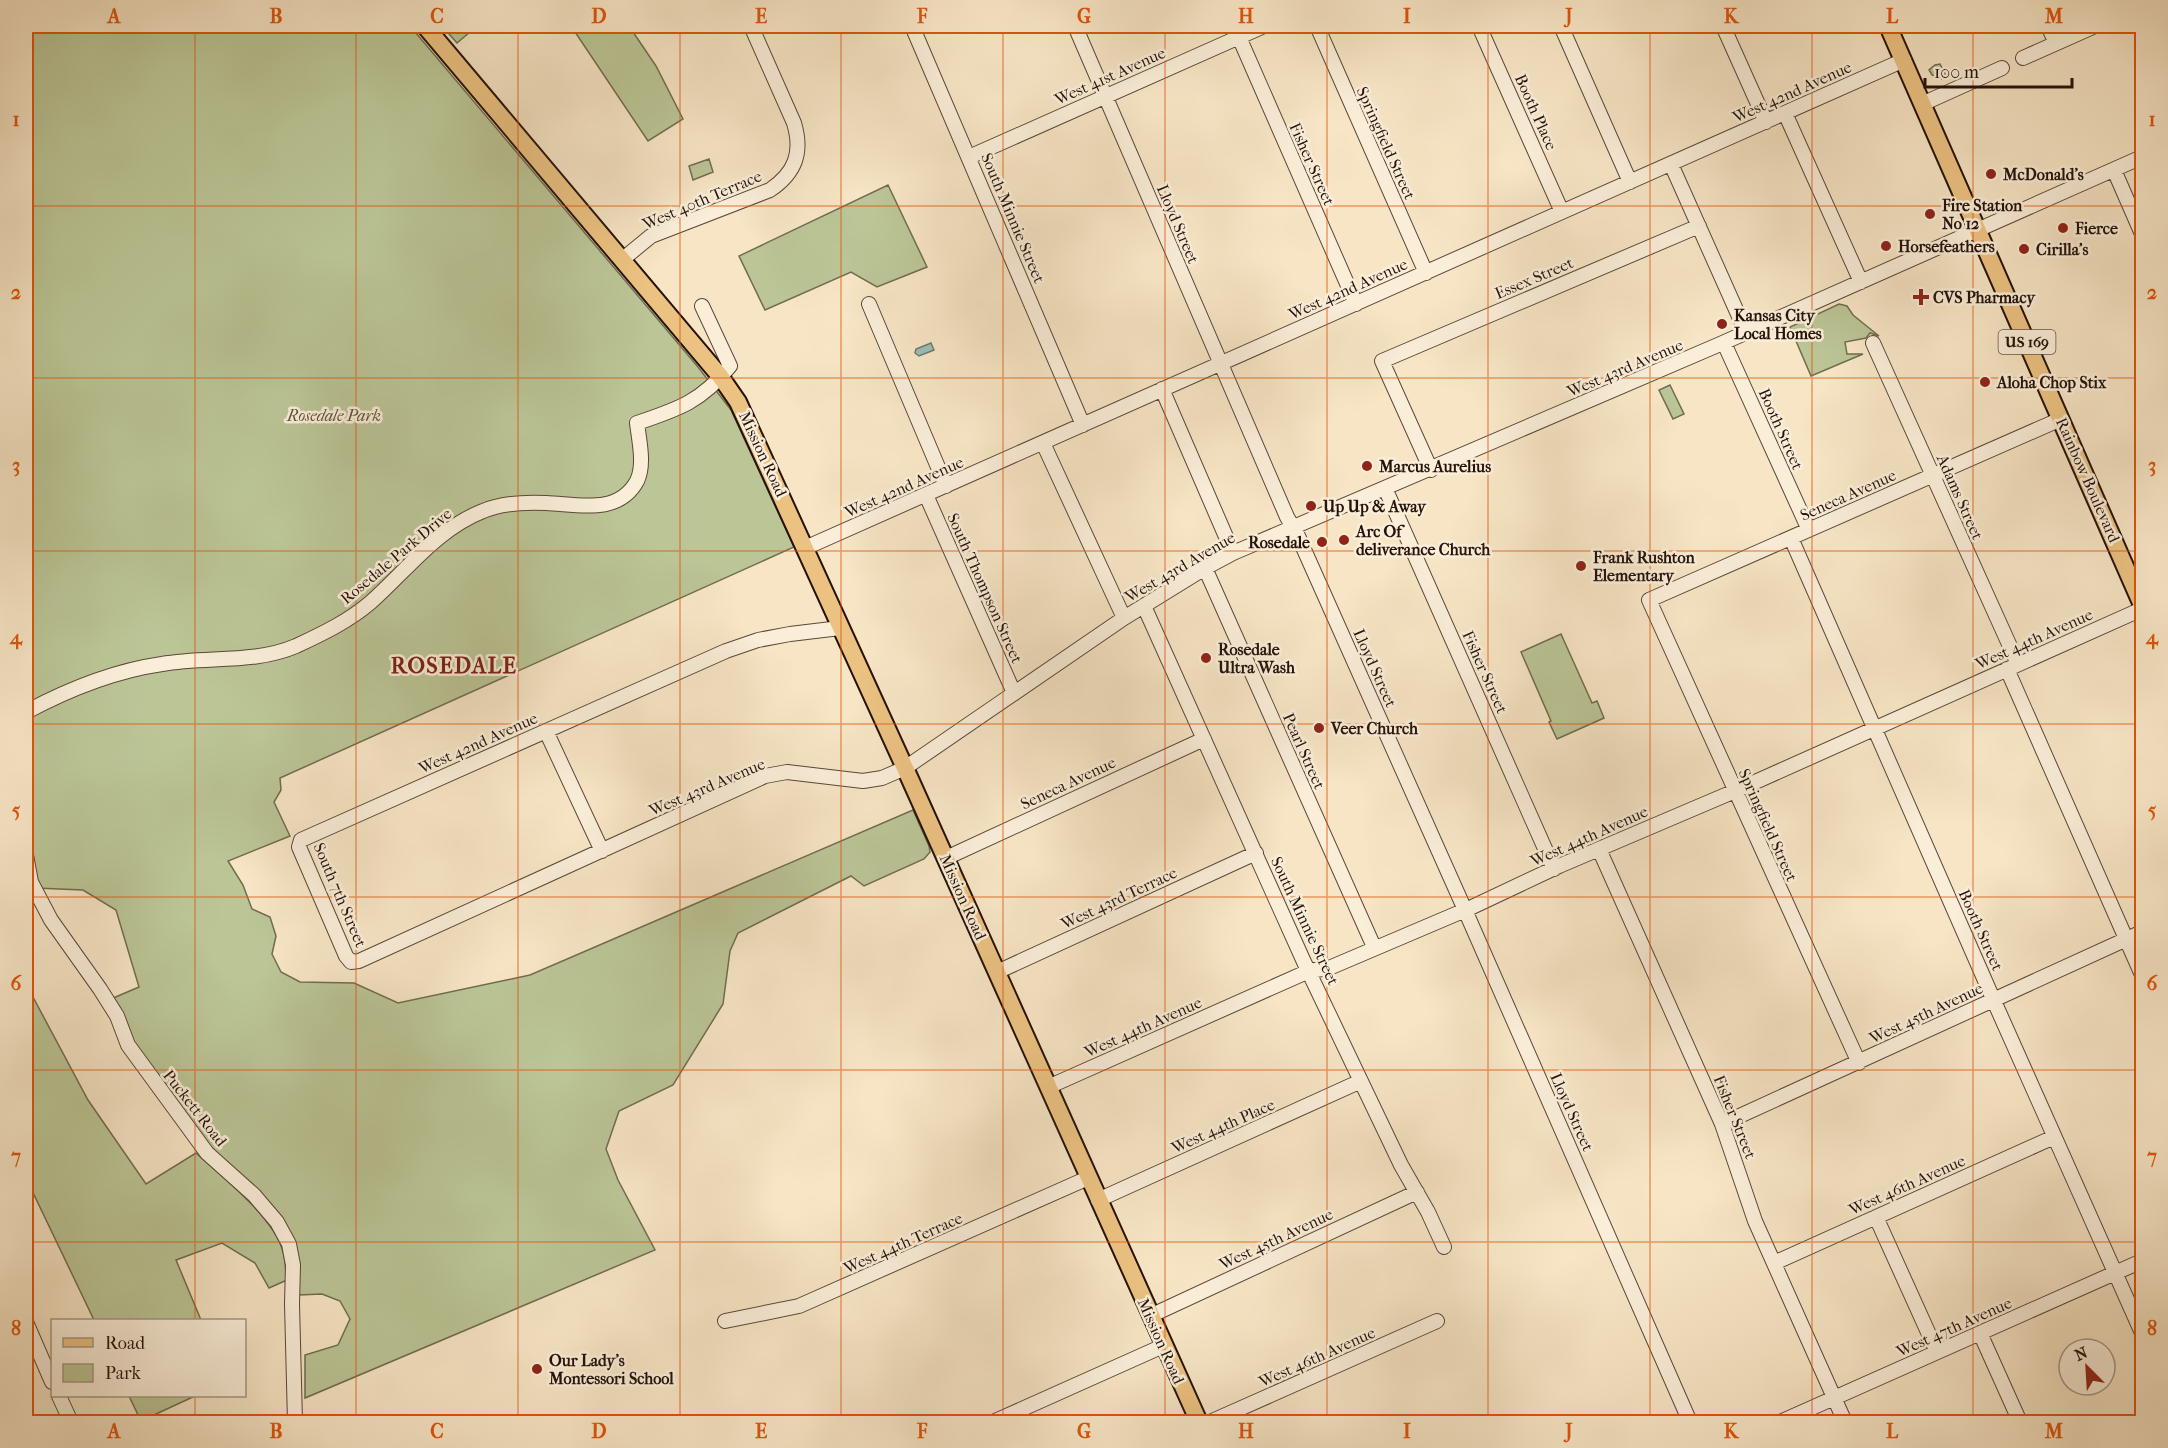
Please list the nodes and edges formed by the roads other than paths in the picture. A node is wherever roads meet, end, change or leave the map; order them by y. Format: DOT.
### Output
graph roads {
  1 [pos="425,26"];
  2 [pos="752,26"];
  3 [pos="912,26"];
  4 [pos="1075,26"];
  5 [pos="1262,26"];
  6 [pos="1317,26"];
  7 [pos="1479,26"];
  8 [pos="1562,26"];
  9 [pos="1723,26"];
  10 [pos="1888,26"];
  11 [pos="2048,26"];
  12 [pos="2095,26"];
  13 [pos="1239,37"];
  14 [pos="2056,43"];
  15 [pos="2023,58"];
  16 [pos="1904,60"];
  17 [pos="2002,68"];
  18 [pos="1105,97"];
  19 [pos="1922,104"];
  20 [pos="1785,113"];
  21 [pos="1766,122"];
  22 [pos="969,157"];
  23 [pos="2142,157"];
  24 [pos="1671,164"];
  25 [pos="2114,170"];
  26 [pos="1630,183"];
  27 [pos="1562,212"];
  28 [pos="1699,226"];
  29 [pos="1978,229"];
  30 [pos="2142,234"];
  31 [pos="623,259"];
  32 [pos="1426,273"];
  33 [pos="1861,282"];
  34 [pos="869,304"];
  35 [pos="1356,304"];
  36 [pos="702,306"];
  37 [pos="1746,332"];
  38 [pos="1724,343"];
  39 [pos="1873,343"];
  40 [pos="1220,364"];
  41 [pos="720,376"];
  42 [pos="1162,389"];
  43 [pos="2061,419"];
  44 [pos="1083,425"];
  45 [pos="1042,443"];
  46 [pos="1431,470"];
  47 [pos="1932,476"];
  48 [pos="946,486"];
  49 [pos="1385,488"];
  50 [pos="926,495"];
  51 [pos="1291,527"];
  52 [pos="1809,530"];
  53 [pos="1791,538"];
  54 [pos="805,548"];
  55 [pos="1233,553"];
  56 [pos="1204,568"];
  57 [pos="1649,600"];
  58 [pos="1144,606"];
  59 [pos="2142,607"];
  60 [pos="1124,618"];
  61 [pos="840,628"];
  62 [pos="2012,667"];
  63 [pos="1014,693"];
  64 [pos="26,712"];
  65 [pos="1874,728"];
  66 [pos="546,731"];
  67 [pos="1204,739"];
  68 [pos="905,768"];
  69 [pos="1735,791"];
  70 [pos="301,840"];
  71 [pos="1599,849"];
  72 [pos="602,851"];
  73 [pos="1256,853"];
  74 [pos="26,855"];
  75 [pos="946,858"];
  76 [pos="1554,869"];
  77 [pos="1466,910"];
  78 [pos="2142,932"];
  79 [pos="2127,939"];
  80 [pos="1374,947"];
  81 [pos="351,962"];
  82 [pos="1310,971"];
  83 [pos="996,972"];
  84 [pos="2142,975"];
  85 [pos="1994,1001"];
  86 [pos="1858,1063"];
  87 [pos="1361,1081"];
  88 [pos="1048,1087"];
  89 [pos="1722,1124"];
  90 [pos="2054,1137"];
  91 [pos="1088,1178"];
  92 [pos="1417,1192"];
  93 [pos="1098,1200"];
  94 [pos="1876,1217"];
  95 [pos="1444,1247"];
  96 [pos="2142,1261"];
  97 [pos="1774,1263"];
  98 [pos="2115,1273"];
  99 [pos="1150,1316"];
  100 [pos="725,1321"];
  101 [pos="1437,1321"];
  102 [pos="26,1322"];
  103 [pos="1980,1333"];
  104 [pos="2142,1334"];
  105 [pos="1163,1346"];
  106 [pos="1937,1352"];
  107 [pos="51,1380"];
  108 [pos="60,1397"];
  109 [pos="1834,1399"];
  110 [pos="71,1422"];
  111 [pos="295,1422"];
  112 [pos="993,1422"];
  113 [pos="1198,1422"];
  114 [pos="1210,1422"];
  115 [pos="1690,1422"];
  116 [pos="1780,1422"];
  117 [pos="1845,1422"];
  118 [pos="2020,1422"];
  1 -- 31 [label="main road, Mission Road"];
  2 -- 31 [label="street, West 40th Terrace"];
  3 -- 22 [label="street, South Minnie Street"];
  4 -- 18 [label="street, Lloyd Street"];
  5 -- 13 [label="street, West 41st Avenue"];
  6 -- 32 [label="street, Springfield Street"];
  7 -- 27 [label="street, Booth Place"];
  8 -- 26 [label="street"];
  9 -- 21 [label="street"];
  10 -- 16 [label="main road, Rainbow Boulevard / US 169"];
  11 -- 14 [label="street"];
  12 -- 14 [label="street"];
  13 -- 18 [label="street, West 41st Avenue"];
  13 -- 35 [label="street, Fisher Street"];
  14 -- 15 [label="street"];
  16 -- 19 [label="main road, Rainbow Boulevard / US 169"];
  16 -- 20 [label="street, West 42nd Avenue"];
  17 -- 19 [label="street"];
  18 -- 22 [label="street, West 41st Avenue"];
  18 -- 40 [label="street, Lloyd Street"];
  19 -- 29 [label="main road, Rainbow Boulevard / US 169"];
  20 -- 21 [label="street, West 42nd Avenue"];
  20 -- 33 [label="street"];
  21 -- 24 [label="street, West 42nd Avenue"];
  22 -- 44 [label="street, South Minnie Street"];
  23 -- 25 [label="street, West 43rd Avenue"];
  24 -- 26 [label="street, West 42nd Avenue"];
  24 -- 28 [label="street"];
  25 -- 29 [label="street, West 43rd Avenue"];
  25 -- 30 [label="street"];
  26 -- 27 [label="street, West 42nd Avenue"];
  27 -- 32 [label="street, West 42nd Avenue"];
  28 -- 37 [label="street"];
  28 -- 46 [label="street, Essex Street"];
  29 -- 33 [label="street, West 43rd Avenue"];
  29 -- 43 [label="main road, Rainbow Boulevard / US 169"];
  31 -- 41 [label="main road, Mission Road"];
  32 -- 35 [label="street, West 42nd Avenue"];
  33 -- 37 [label="street, West 43rd Avenue"];
  34 -- 48 [label="street"];
  35 -- 40 [label="street, West 42nd Avenue"];
  36 -- 41 [label="street"];
  37 -- 38 [label="street, West 43rd Avenue"];
  38 -- 46 [label="street, West 43rd Avenue"];
  38 -- 52 [label="street, Booth Street"];
  39 -- 47 [label="street, Adams Street"];
  40 -- 42 [label="street, West 42nd Avenue"];
  40 -- 51 [label="street, Lloyd Street"];
  41 -- 54 [label="main road, Mission Road"];
  41 -- 64 [label="street, Rosedale Park Drive"];
  42 -- 44 [label="street, West 42nd Avenue"];
  42 -- 55 [label="street"];
  43 -- 47 [label="street, Seneca Avenue"];
  43 -- 59 [label="main road, Rainbow Boulevard / US 169"];
  44 -- 45 [label="street, West 42nd Avenue"];
  45 -- 48 [label="street, West 42nd Avenue"];
  45 -- 60 [label="street"];
  46 -- 49 [label="street, West 43rd Avenue"];
  47 -- 52 [label="street, Seneca Avenue"];
  47 -- 62 [label="street, Adams Street"];
  48 -- 50 [label="street, West 42nd Avenue"];
  49 -- 51 [label="street, West 43rd Avenue"];
  49 -- 76 [label="street, Fisher Street"];
  50 -- 54 [label="street, West 42nd Avenue"];
  50 -- 63 [label="street, South Thompson Street"];
  51 -- 55 [label="street, West 43rd Avenue"];
  51 -- 77 [label="street, Lloyd Street"];
  52 -- 53 [label="street, Seneca Avenue"];
  53 -- 57 [label="street, Seneca Avenue"];
  53 -- 65 [label="street, Booth Street"];
  54 -- 61 [label="main road, Mission Road"];
  55 -- 56 [label="street, West 43rd Avenue"];
  56 -- 58 [label="street, West 43rd Avenue"];
  56 -- 80 [label="street, Pearl Street"];
  57 -- 69 [label="street, Springfield Street"];
  58 -- 60 [label="street, West 43rd Avenue"];
  58 -- 67 [label="street, South Minnie Street"];
  59 -- 62 [label="street, West 44th Avenue"];
  60 -- 63 [label="street, West 43rd Avenue"];
  61 -- 66 [label="street, West 42nd Avenue"];
  61 -- 68 [label="main road, Mission Road"];
  62 -- 65 [label="street, West 44th Avenue"];
  62 -- 79 [label="street, Adams Street"];
  63 -- 68 [label="street, West 43rd Avenue"];
  65 -- 69 [label="street, West 44th Avenue"];
  65 -- 85 [label="street, Booth Street"];
  66 -- 70 [label="street, West 42nd Avenue"];
  66 -- 72 [label="street"];
  67 -- 73 [label="street, South Minnie Street"];
  67 -- 75 [label="street, Seneca Avenue"];
  68 -- 72 [label="street, West 43rd Avenue"];
  68 -- 75 [label="main road, Mission Road"];
  69 -- 71 [label="street, West 44th Avenue"];
  69 -- 86 [label="street, Springfield Street"];
  70 -- 81 [label="street, South 7th Street"];
  71 -- 76 [label="street, West 44th Avenue"];
  71 -- 89 [label="street, Fisher Street"];
  72 -- 81 [label="street, West 43rd Avenue"];
  73 -- 82 [label="street, South Minnie Street"];
  73 -- 83 [label="street, West 43rd Terrace"];
  74 -- 111 [label="street, Puckett Road"];
  75 -- 83 [label="main road, Mission Road"];
  76 -- 77 [label="street, West 44th Avenue"];
  77 -- 80 [label="street, West 44th Avenue"];
  77 -- 115 [label="street, Lloyd Street"];
  78 -- 79 [label="street, West 45th Avenue"];
  79 -- 84 [label="street, Adams Street"];
  79 -- 85 [label="street, West 45th Avenue"];
  80 -- 82 [label="street, West 44th Avenue"];
  82 -- 87 [label="street, South Minnie Street"];
  82 -- 88 [label="street, West 44th Avenue"];
  83 -- 88 [label="main road, Mission Road"];
  85 -- 86 [label="street, West 45th Avenue"];
  85 -- 90 [label="street, Booth Street"];
  86 -- 89 [label="street, West 45th Avenue"];
  87 -- 92 [label="street, South Minnie Street"];
  87 -- 93 [label="street, West 44th Place"];
  88 -- 91 [label="main road, Mission Road"];
  89 -- 97 [label="street, Fisher Street"];
  90 -- 94 [label="street, West 46th Avenue"];
  90 -- 98 [label="street, Booth Street"];
  91 -- 93 [label="main road, Mission Road"];
  91 -- 100 [label="street, West 44th Terrace"];
  92 -- 95 [label="street, South Minnie Street"];
  92 -- 99 [label="street, West 45th Avenue"];
  93 -- 99 [label="main road, Mission Road"];
  94 -- 97 [label="street, West 46th Avenue"];
  94 -- 106 [label="street"];
  96 -- 98 [label="street, West 47th Avenue"];
  97 -- 109 [label="street, Fisher Street"];
  98 -- 103 [label="street, West 47th Avenue"];
  98 -- 104 [label="street, Booth Street"];
  99 -- 105 [label="main road, Mission Road"];
  101 -- 114 [label="street, West 46th Avenue"];
  102 -- 107 [label="street"];
  103 -- 106 [label="street, West 47th Avenue"];
  103 -- 118 [label="street"];
  105 -- 112 [label="street"];
  105 -- 113 [label="main road, Mission Road"];
  106 -- 109 [label="street, West 47th Avenue"];
  108 -- 110 [label="street"];
  109 -- 116 [label="street, West 47th Avenue"];
  109 -- 117 [label="street, Fisher Street"];
}
